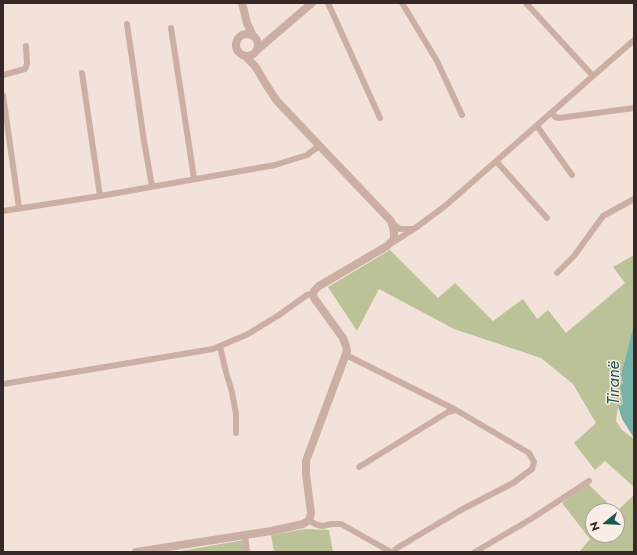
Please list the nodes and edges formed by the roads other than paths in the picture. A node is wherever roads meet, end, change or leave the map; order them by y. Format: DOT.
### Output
graph roads {
  1 [pos="312,3"];
  2 [pos="328,3"];
  3 [pos="402,3"];
  4 [pos="526,3"];
  5 [pos="243,5"];
  6 [pos="127,24"];
  7 [pos="171,28"];
  8 [pos="274,36"];
  9 [pos="255,38"];
  10 [pos="238,39"];
  11 [pos="634,41"];
  12 [pos="26,46"];
  13 [pos="256,52"];
  14 [pos="245,56"];
  15 [pos="259,72"];
  16 [pos="82,73"];
  17 [pos="3,75"];
  18 [pos="593,76"];
  19 [pos="3,94"];
  20 [pos="634,108"];
  21 [pos="552,114"];
  22 [pos="462,116"];
  23 [pos="380,118"];
  24 [pos="537,126"];
  25 [pos="319,146"];
  26 [pos="496,161"];
  27 [pos="572,175"];
  28 [pos="194,178"];
  29 [pos="152,186"];
  30 [pos="100,196"];
  31 [pos="634,199"];
  32 [pos="20,208"];
  33 [pos="3,211"];
  34 [pos="547,218"];
  35 [pos="391,221"];
  36 [pos="414,229"];
  37 [pos="387,246"];
  38 [pos="557,273"];
  39 [pos="313,294"];
  40 [pos="220,347"];
  41 [pos="346,355"];
  42 [pos="3,384"];
  43 [pos="456,410"];
  44 [pos="236,433"];
  45 [pos="359,467"];
  46 [pos="589,481"];
  47 [pos="310,520"];
  48 [pos="245,535"];
  49 [pos="136,552"];
  50 [pos="248,552"];
  51 [pos="392,552"];
  52 [pos="475,552"];
  1 -- 8 [label="street"];
  2 -- 23 [label="street"];
  3 -- 22 [label="street"];
  4 -- 18 [label="street"];
  5 -- 9 [label="street"];
  5 -- 10 [label="street"];
  6 -- 29 [label="street"];
  7 -- 28 [label="street"];
  8 -- 9 [label="street"];
  8 -- 13 [label="street"];
  9 -- 10 [label="street"];
  9 -- 13 [label="street"];
  10 -- 14 [label="street"];
  11 -- 18 [label="street"];
  12 -- 17 [label="street"];
  13 -- 14 [label="street"];
  13 -- 15 [label="street"];
  14 -- 15 [label="street"];
  15 -- 25 [label="street"];
  16 -- 30 [label="street"];
  18 -- 21 [label="street"];
  19 -- 32 [label="street"];
  20 -- 21 [label="street"];
  21 -- 24 [label="street"];
  24 -- 26 [label="street"];
  24 -- 27 [label="street"];
  25 -- 28 [label="street"];
  25 -- 35 [label="street"];
  26 -- 34 [label="street"];
  26 -- 36 [label="street"];
  28 -- 29 [label="street"];
  29 -- 30 [label="street"];
  30 -- 32 [label="street"];
  31 -- 38 [label="street"];
  32 -- 33 [label="street"];
  35 -- 36 [label="street"];
  35 -- 37 [label="street"];
  36 -- 37 [label="street"];
  37 -- 39 [label="street"];
  39 -- 40 [label="street"];
  39 -- 41 [label="street"];
  40 -- 42 [label="street"];
  40 -- 44 [label="street"];
  41 -- 43 [label="street"];
  41 -- 47 [label="street"];
  43 -- 45 [label="street"];
  43 -- 51 [label="street"];
  46 -- 52 [label="street"];
  47 -- 48 [label="street"];
  47 -- 51 [label="street"];
  48 -- 49 [label="street"];
  48 -- 50 [label="street"];
}
